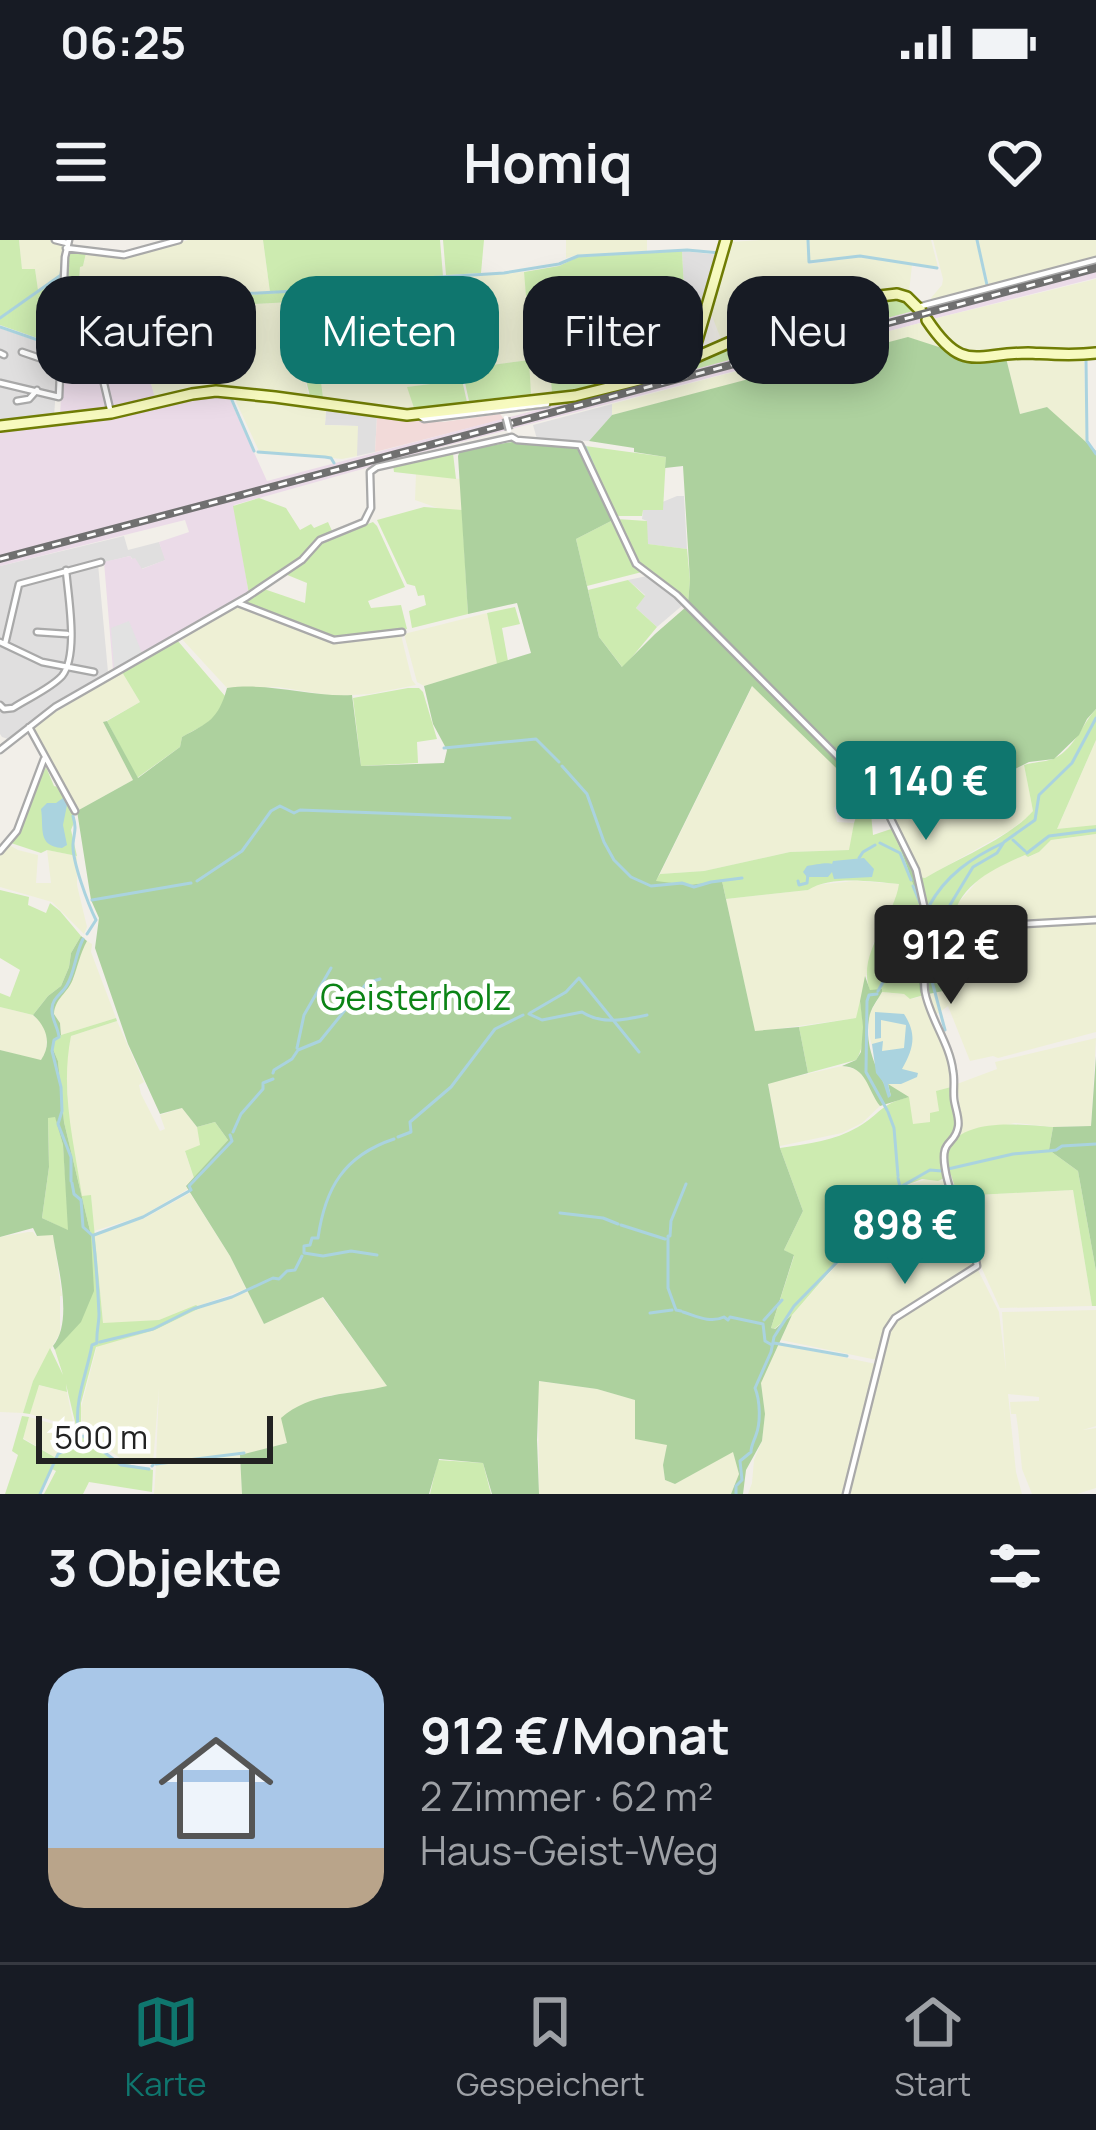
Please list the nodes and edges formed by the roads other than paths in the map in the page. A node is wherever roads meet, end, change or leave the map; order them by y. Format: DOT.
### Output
graph roads {
  1 [pos="55,240"];
  2 [pos="179,240"];
  3 [pos="727,240"];
  4 [pos="68,244"];
  5 [pos="1096,260"];
  6 [pos="66,276"];
  7 [pos="922,313"];
  8 [pos="703,321"];
  9 [pos="22,352"];
  10 [pos="703,352"];
  11 [pos="1096,353"];
  12 [pos="36,357"];
  13 [pos="0,383"];
  14 [pos="59,384"];
  15 [pos="105,384"];
  16 [pos="626,384"];
  17 [pos="37,390"];
  18 [pos="575,396"];
  19 [pos="17,401"];
  20 [pos="111,413"];
  21 [pos="505,414"];
  22 [pos="418,415"];
  23 [pos="0,426"];
  24 [pos="511,433"];
  25 [pos="101,562"];
  26 [pos="66,570"];
  27 [pos="238,603"];
  28 [pos="37,632"];
  29 [pos="402,632"];
  30 [pos="70,634"];
  31 [pos="3,643"];
  32 [pos="66,668"];
  33 [pos="94,672"];
  34 [pos="0,705"];
  35 [pos="28,725"];
  36 [pos="2,745"];
  37 [pos="44,759"];
  38 [pos="75,812"];
  39 [pos="0,851"];
  40 [pos="1096,920"];
  41 [pos="942,929"];
  42 [pos="846,1494"];
  1 -- 4 [label="street"];
  2 -- 4 [label="street"];
  3 -- 8 [label="main road"];
  4 -- 6 [label="street"];
  5 -- 7 [label="street"];
  7 -- 10 [label="main road"];
  7 -- 11 [label="main road"];
  9 -- 12 [label="street"];
  13 -- 17 [label="street"];
  14 -- 17 [label="street"];
  15 -- 20 [label="street"];
  16 -- 18 [label="main road"];
  17 -- 19 [label="street"];
  18 -- 21 [label="street"];
  18 -- 22 [label="main road"];
  20 -- 22 [label="main road"];
  20 -- 23 [label="main road"];
  21 -- 22 [label="street"];
  21 -- 24 [label="street, bridge"];
  24 -- 27 [label="street"];
  24 -- 41 [label="street"];
  25 -- 26 [label="street"];
  26 -- 30 [label="street"];
  26 -- 31 [label="street"];
  27 -- 29 [label="street"];
  27 -- 35 [label="street"];
  28 -- 30 [label="street"];
  30 -- 32 [label="street"];
  31 -- 32 [label="street"];
  32 -- 33 [label="street"];
  32 -- 34 [label="street"];
  35 -- 36 [label="street"];
  35 -- 37 [label="street"];
  37 -- 38 [label="street"];
  37 -- 39 [label="street"];
  40 -- 41 [label="street"];
  41 -- 42 [label="street"];
}
